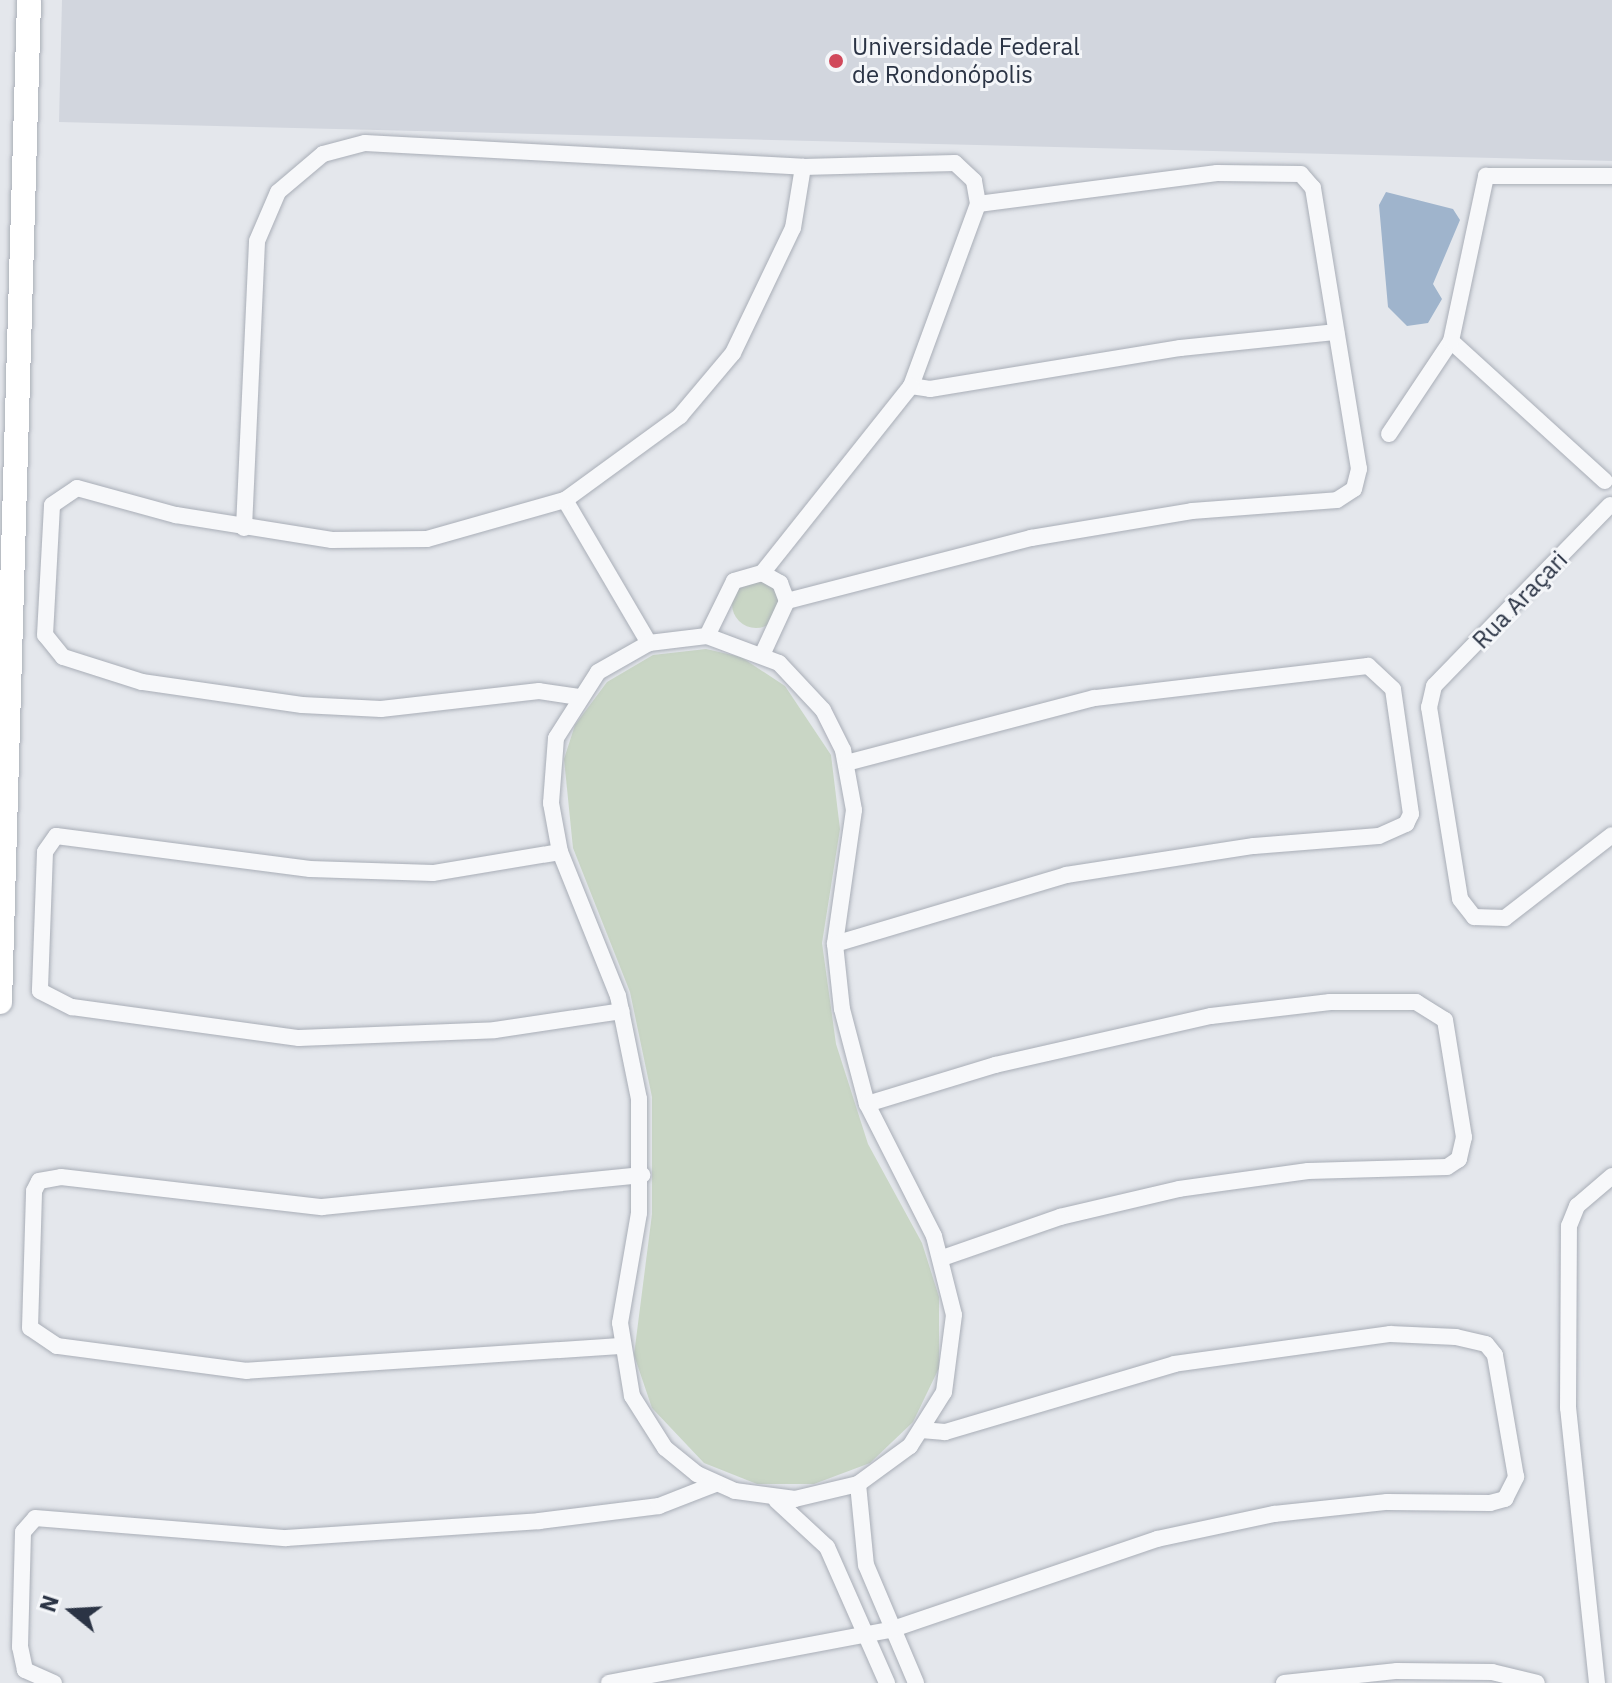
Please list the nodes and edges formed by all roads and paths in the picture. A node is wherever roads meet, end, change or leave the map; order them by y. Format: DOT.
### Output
graph roads {
  1 [pos="29,0"];
  2 [pos="803,167"];
  3 [pos="1612,176"];
  4 [pos="978,204"];
  5 [pos="1336,332"];
  6 [pos="1451,341"];
  7 [pos="911,386"];
  8 [pos="1389,434"];
  9 [pos="1608,479"];
  10 [pos="565,500"];
  11 [pos="1611,506"];
  12 [pos="244,528"];
  13 [pos="762,573"];
  14 [pos="787,601"];
  15 [pos="707,636"];
  16 [pos="649,643"];
  17 [pos="763,653"];
  18 [pos="579,697"];
  19 [pos="847,763"];
  20 [pos="1612,835"];
  21 [pos="560,852"];
  22 [pos="835,944"];
  23 [pos="0,1002"];
  24 [pos="622,1011"];
  25 [pos="867,1104"];
  26 [pos="642,1175"];
  27 [pos="1612,1176"];
  28 [pos="942,1258"];
  29 [pos="620,1346"];
  30 [pos="924,1430"];
  31 [pos="715,1484"];
  32 [pos="858,1484"];
  33 [pos="775,1499"];
  34 [pos="890,1630"];
  35 [pos="863,1634"];
  36 [pos="54,1683"];
  37 [pos="609,1683"];
  38 [pos="887,1683"];
  39 [pos="916,1683"];
  40 [pos="1284,1683"];
  41 [pos="1537,1683"];
  42 [pos="1597,1683"];
  1 -- 23 [label="street"];
  2 -- 4 [label="street"];
  2 -- 10 [label="street"];
  2 -- 12 [label="street"];
  3 -- 6 [label="street"];
  4 -- 5 [label="street"];
  4 -- 7 [label="street"];
  5 -- 7 [label="street"];
  5 -- 14 [label="street"];
  6 -- 8 [label="street"];
  6 -- 9 [label="street"];
  7 -- 13 [label="street"];
  9 -- 11 [label="street"];
  10 -- 12 [label="street"];
  10 -- 16 [label="street"];
  11 -- 20 [label="street, Rua Araçari"];
  12 -- 18 [label="street"];
  13 -- 14 [label="street"];
  13 -- 15 [label="street"];
  14 -- 17 [label="street"];
  15 -- 16 [label="street"];
  15 -- 17 [label="street"];
  16 -- 18 [label="street"];
  17 -- 19 [label="street"];
  18 -- 21 [label="street"];
  19 -- 22 [label="street"];
  19 -- 22 [label="street"];
  21 -- 24 [label="street"];
  21 -- 24 [label="street"];
  22 -- 25 [label="street"];
  24 -- 26 [label="street"];
  25 -- 28 [label="street"];
  25 -- 28 [label="street"];
  26 -- 29 [label="street"];
  26 -- 29 [label="street"];
  27 -- 42 [label="street"];
  28 -- 30 [label="street"];
  29 -- 31 [label="street"];
  30 -- 32 [label="street"];
  30 -- 34 [label="street"];
  31 -- 33 [label="street"];
  31 -- 36 [label="street"];
  32 -- 33 [label="street"];
  32 -- 34 [label="street"];
  33 -- 35 [label="street"];
  34 -- 35 [label="street"];
  34 -- 39 [label="street"];
  35 -- 37 [label="street"];
  35 -- 38 [label="street"];
  40 -- 41 [label="street"];
}
